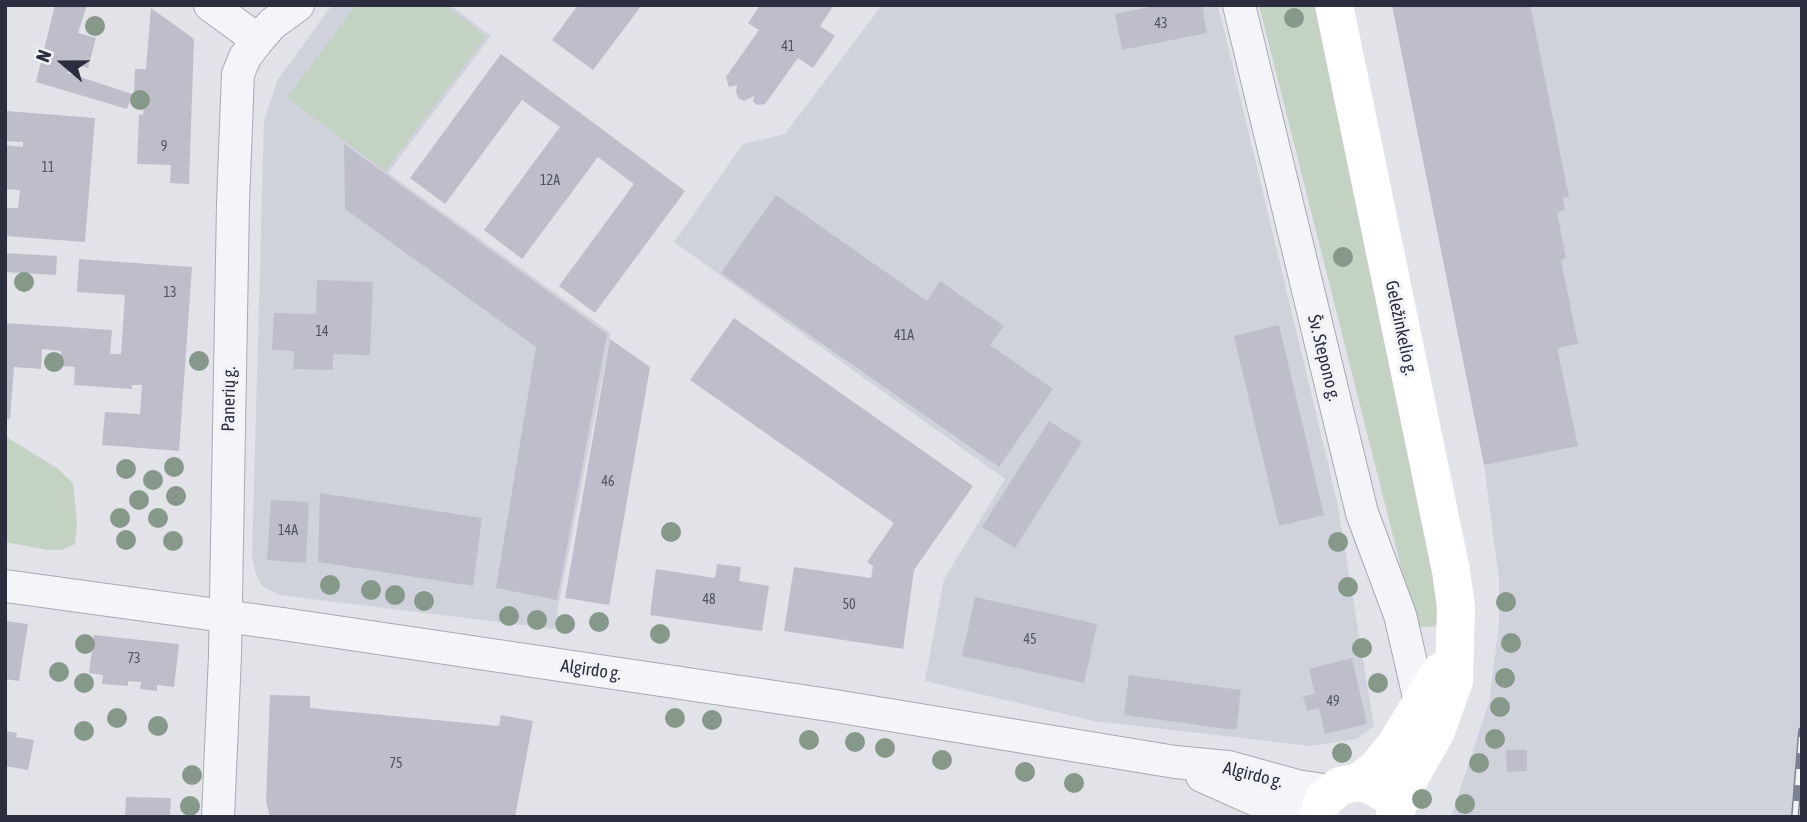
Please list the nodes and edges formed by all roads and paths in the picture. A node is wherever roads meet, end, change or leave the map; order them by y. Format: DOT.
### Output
graph roads {
  1 [pos="210,5"];
  2 [pos="298,5"];
  3 [pos="1239,5"];
  4 [pos="1334,5"];
  5 [pos="258,40"];
  6 [pos="5,586"];
  7 [pos="226,616"];
  8 [pos="1453,653"];
  9 [pos="1419,706"];
  10 [pos="1175,762"];
  11 [pos="1336,797"];
  12 [pos="1395,814"];
  13 [pos="218,817"];
  14 [pos="1294,817"];
  1 -- 5 [label="street"];
  2 -- 5 [label="street, Panerių g."];
  3 -- 9 [label="street, Šv. Stepono g."];
  4 -- 8 [label="main road, Geležinkelio g."];
  5 -- 7 [label="street, Panerių g."];
  6 -- 7 [label="street, Algirdo g."];
  7 -- 10 [label="street, Algirdo g."];
  7 -- 13 [label="street, Panerių g."];
  8 -- 9 [label="main road"];
  8 -- 12 [label="main road, Geležinkelio g."];
  9 -- 11 [label="main road"];
  10 -- 11 [label="street, Algirdo g."];
  10 -- 14 [label="street, Algirdo g."];
  11 -- 12 [label="main road"];
}
